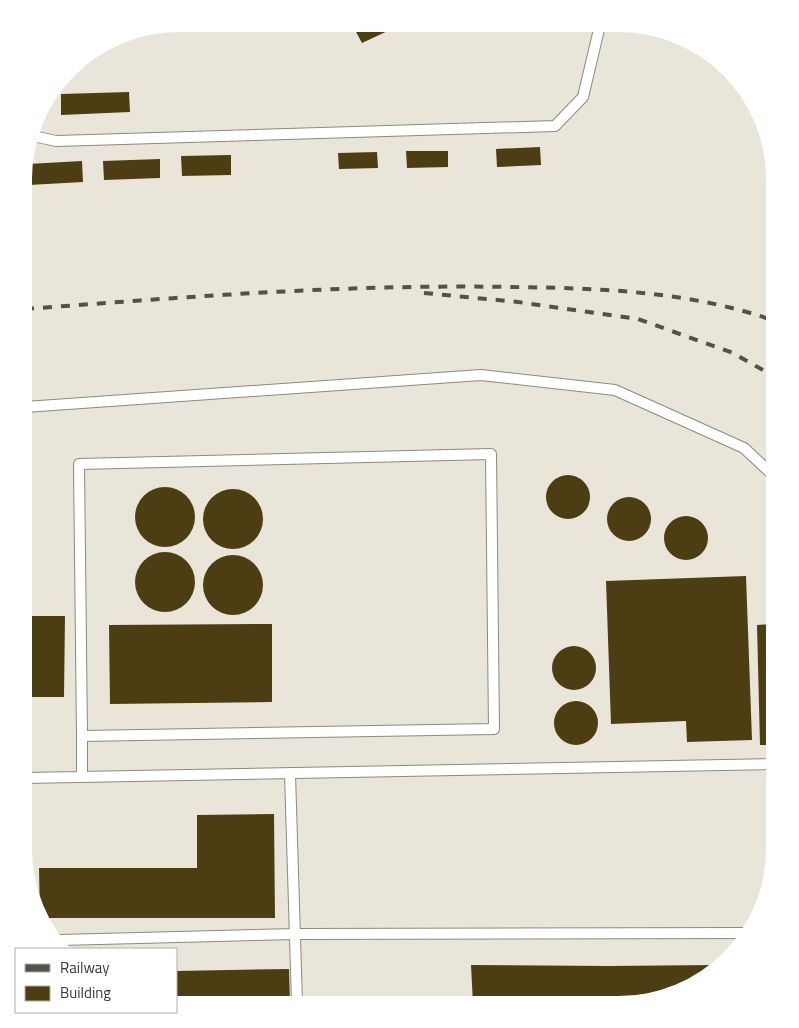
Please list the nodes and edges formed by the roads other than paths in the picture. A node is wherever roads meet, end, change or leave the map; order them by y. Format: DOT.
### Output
graph roads {
  1 [pos="598,32"];
  2 [pos="39,137"];
  3 [pos="32,407"];
  4 [pos="766,469"];
  5 [pos="82,736"];
  6 [pos="766,764"];
  7 [pos="290,774"];
  8 [pos="82,777"];
  9 [pos="32,778"];
  10 [pos="739,933"];
  11 [pos="295,934"];
  12 [pos="65,940"];
  13 [pos="297,995"];
  1 -- 2 [label="lane"];
  3 -- 4 [label="lane"];
  5 -- 5 [label="lane"];
  5 -- 8 [label="lane"];
  6 -- 7 [label="lane"];
  7 -- 8 [label="lane"];
  7 -- 11 [label="lane"];
  8 -- 9 [label="lane"];
  10 -- 11 [label="lane"];
  11 -- 12 [label="lane"];
  11 -- 13 [label="lane"];
}
